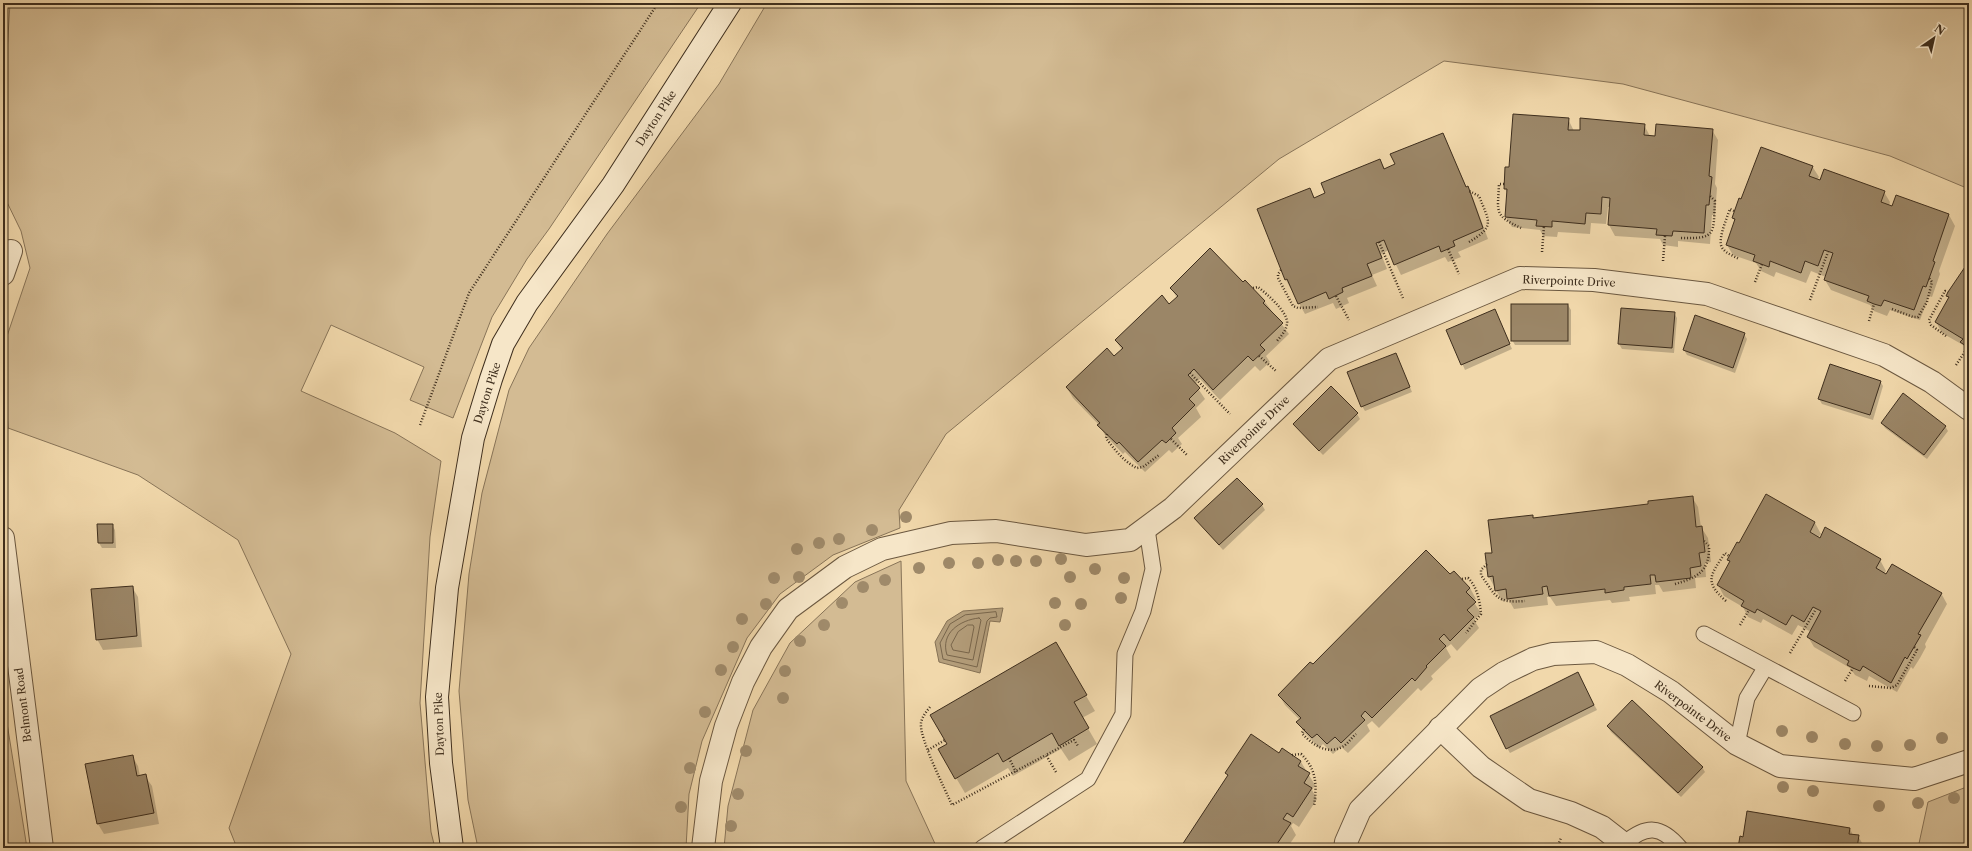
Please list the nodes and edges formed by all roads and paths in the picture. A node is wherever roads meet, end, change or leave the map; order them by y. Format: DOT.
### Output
graph roads {
  1 [pos="658,3"];
  2 [pos="730,3"];
  3 [pos="1504,184"];
  4 [pos="1469,191"];
  5 [pos="1710,196"];
  6 [pos="1734,211"];
  7 [pos="1544,226"];
  8 [pos="1520,228"];
  9 [pos="1664,236"];
  10 [pos="1681,238"];
  11 [pos="1379,242"];
  12 [pos="1469,242"];
  13 [pos="1448,249"];
  14 [pos="11,251"];
  15 [pos="1828,252"];
  16 [pos="1542,256"];
  17 [pos="1739,259"];
  18 [pos="1762,264"];
  19 [pos="1662,267"];
  20 [pos="1281,270"];
  21 [pos="3,274"];
  22 [pos="1929,278"];
  23 [pos="1462,279"];
  24 [pos="1755,283"];
  25 [pos="1253,288"];
  26 [pos="1948,292"];
  27 [pos="1336,296"];
  28 [pos="1810,302"];
  29 [pos="1404,303"];
  30 [pos="1874,304"];
  31 [pos="1318,307"];
  32 [pos="1892,309"];
  33 [pos="1350,323"];
  34 [pos="1868,323"];
  35 [pos="1946,336"];
  36 [pos="1277,341"];
  37 [pos="1968,347"];
  38 [pos="1259,356"];
  39 [pos="1955,367"];
  40 [pos="1190,373"];
  41 [pos="1282,376"];
  42 [pos="1969,409"];
  43 [pos="1231,415"];
  44 [pos="420,425"];
  45 [pos="1106,434"];
  46 [pos="1171,439"];
  47 [pos="1159,455"];
  48 [pos="1189,457"];
  49 [pos="1147,529"];
  50 [pos="3,538"];
  51 [pos="1704,542"];
  52 [pos="1729,556"];
  53 [pos="1486,564"];
  54 [pos="1462,579"];
  55 [pos="1675,584"];
  56 [pos="1526,601"];
  57 [pos="1726,601"];
  58 [pos="1816,609"];
  59 [pos="1466,632"];
  60 [pos="1704,634"];
  61 [pos="1914,647"];
  62 [pos="1771,671"];
  63 [pos="1869,686"];
  64 [pos="930,707"];
  65 [pos="1853,713"];
  66 [pos="1440,728"];
  67 [pos="1304,729"];
  68 [pos="1356,734"];
  69 [pos="945,740"];
  70 [pos="1737,744"];
  71 [pos="928,750"];
  72 [pos="1046,755"];
  73 [pos="1292,755"];
  74 [pos="1009,758"];
  75 [pos="1969,761"];
  76 [pos="1016,772"];
  77 [pos="1314,806"];
  78 [pos="1627,846"];
  79 [pos="42,848"];
  80 [pos="452,848"];
  81 [pos="703,848"];
  82 [pos="982,848"];
  83 [pos="1345,848"];
  84 [pos="1680,848"];
  1 -- 44 [label="path"];
  2 -- 80 [label="street, Dayton Pike"];
  3 -- 8 [label="path"];
  4 -- 12 [label="path"];
  5 -- 10 [label="path"];
  6 -- 17 [label="path"];
  7 -- 16 [label="path"];
  9 -- 19 [label="path"];
  11 -- 29 [label="path"];
  13 -- 23 [label="path"];
  14 -- 21 [label="street"];
  15 -- 28 [label="path"];
  18 -- 24 [label="path"];
  20 -- 31 [label="path"];
  22 -- 32 [label="path"];
  25 -- 36 [label="path"];
  26 -- 35 [label="path"];
  27 -- 33 [label="path"];
  30 -- 34 [label="path"];
  37 -- 39 [label="path"];
  38 -- 41 [label="path"];
  40 -- 43 [label="path"];
  42 -- 49 [label="street, Riverpointe Drive"];
  45 -- 47 [label="path"];
  46 -- 48 [label="path"];
  49 -- 81 [label="street, Riverpointe Drive"];
  49 -- 82 [label="lane"];
  50 -- 79 [label="street, Belmont Road"];
  51 -- 55 [label="path"];
  52 -- 57 [label="path"];
  53 -- 56 [label="path"];
  54 -- 59 [label="path"];
  58 -- 62 [label="path"];
  60 -- 62 [label="lane"];
  61 -- 63 [label="path"];
  62 -- 65 [label="lane"];
  62 -- 70 [label="lane"];
  64 -- 71 [label="path"];
  66 -- 70 [label="street, Riverpointe Drive"];
  66 -- 78 [label="street"];
  66 -- 83 [label="street, Riverpointe Drive"];
  67 -- 68 [label="path"];
  69 -- 71 [label="path"];
  70 -- 75 [label="street, Riverpointe Drive"];
  71 -- 76 [label="path"];
  72 -- 76 [label="path"];
  73 -- 77 [label="path"];
  74 -- 76 [label="path"];
  78 -- 84 [label="lane"];
}
